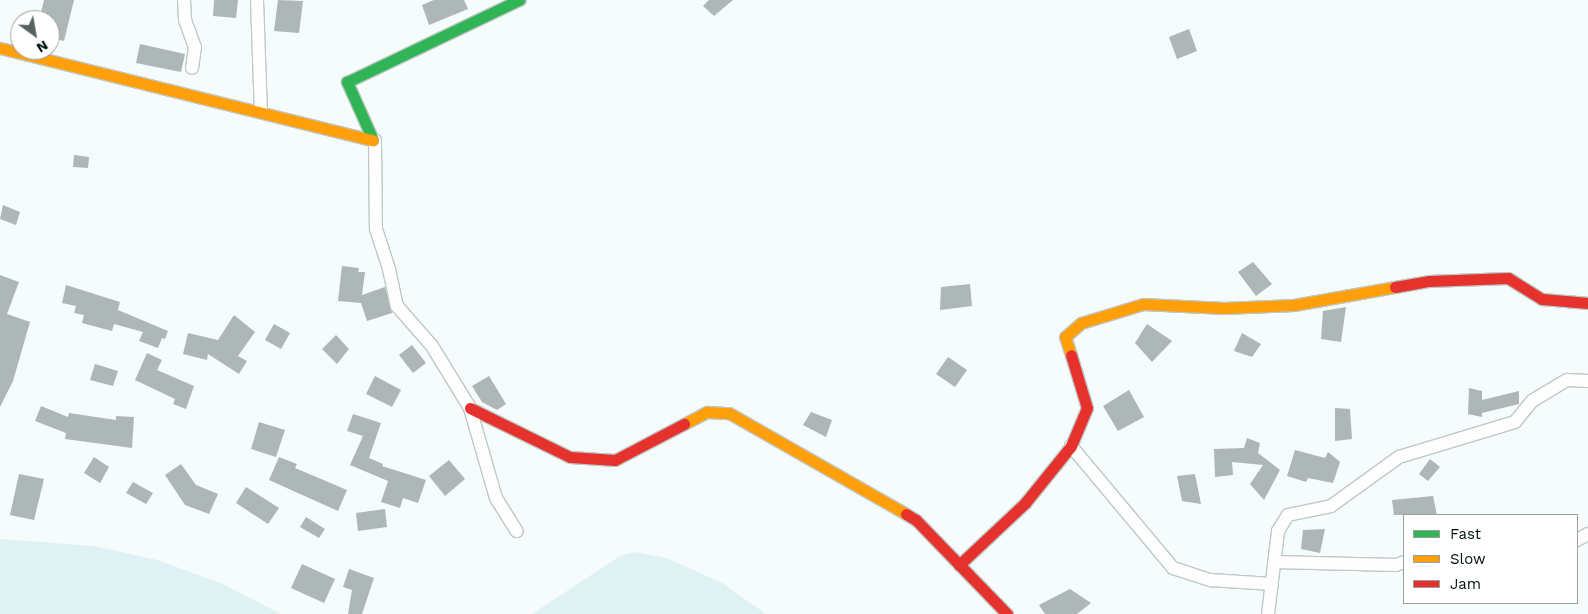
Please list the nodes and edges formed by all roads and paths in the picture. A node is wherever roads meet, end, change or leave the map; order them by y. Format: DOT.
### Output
graph roads {
  1 [pos="184,0"];
  2 [pos="256,0"];
  3 [pos="519,0"];
  4 [pos="0,48"];
  5 [pos="192,68"];
  6 [pos="261,112"];
  7 [pos="375,140"];
  8 [pos="1588,303"];
  9 [pos="1588,381"];
  10 [pos="470,408"];
  11 [pos="1070,446"];
  12 [pos="517,532"];
  13 [pos="1274,562"];
  14 [pos="1403,562"];
  15 [pos="959,565"];
  16 [pos="1272,584"];
  17 [pos="1006,614"];
  18 [pos="1268,614"];
  1 -- 5 [label="street"];
  2 -- 6 [label="street"];
  3 -- 7 [label="street"];
  4 -- 6 [label="street"];
  6 -- 7 [label="street"];
  7 -- 10 [label="street"];
  8 -- 11 [label="street"];
  9 -- 13 [label="street"];
  10 -- 12 [label="street"];
  10 -- 15 [label="street"];
  11 -- 15 [label="street"];
  11 -- 16 [label="street"];
  13 -- 14 [label="street"];
  13 -- 16 [label="street"];
  15 -- 17 [label="street"];
  16 -- 18 [label="street"];
}
